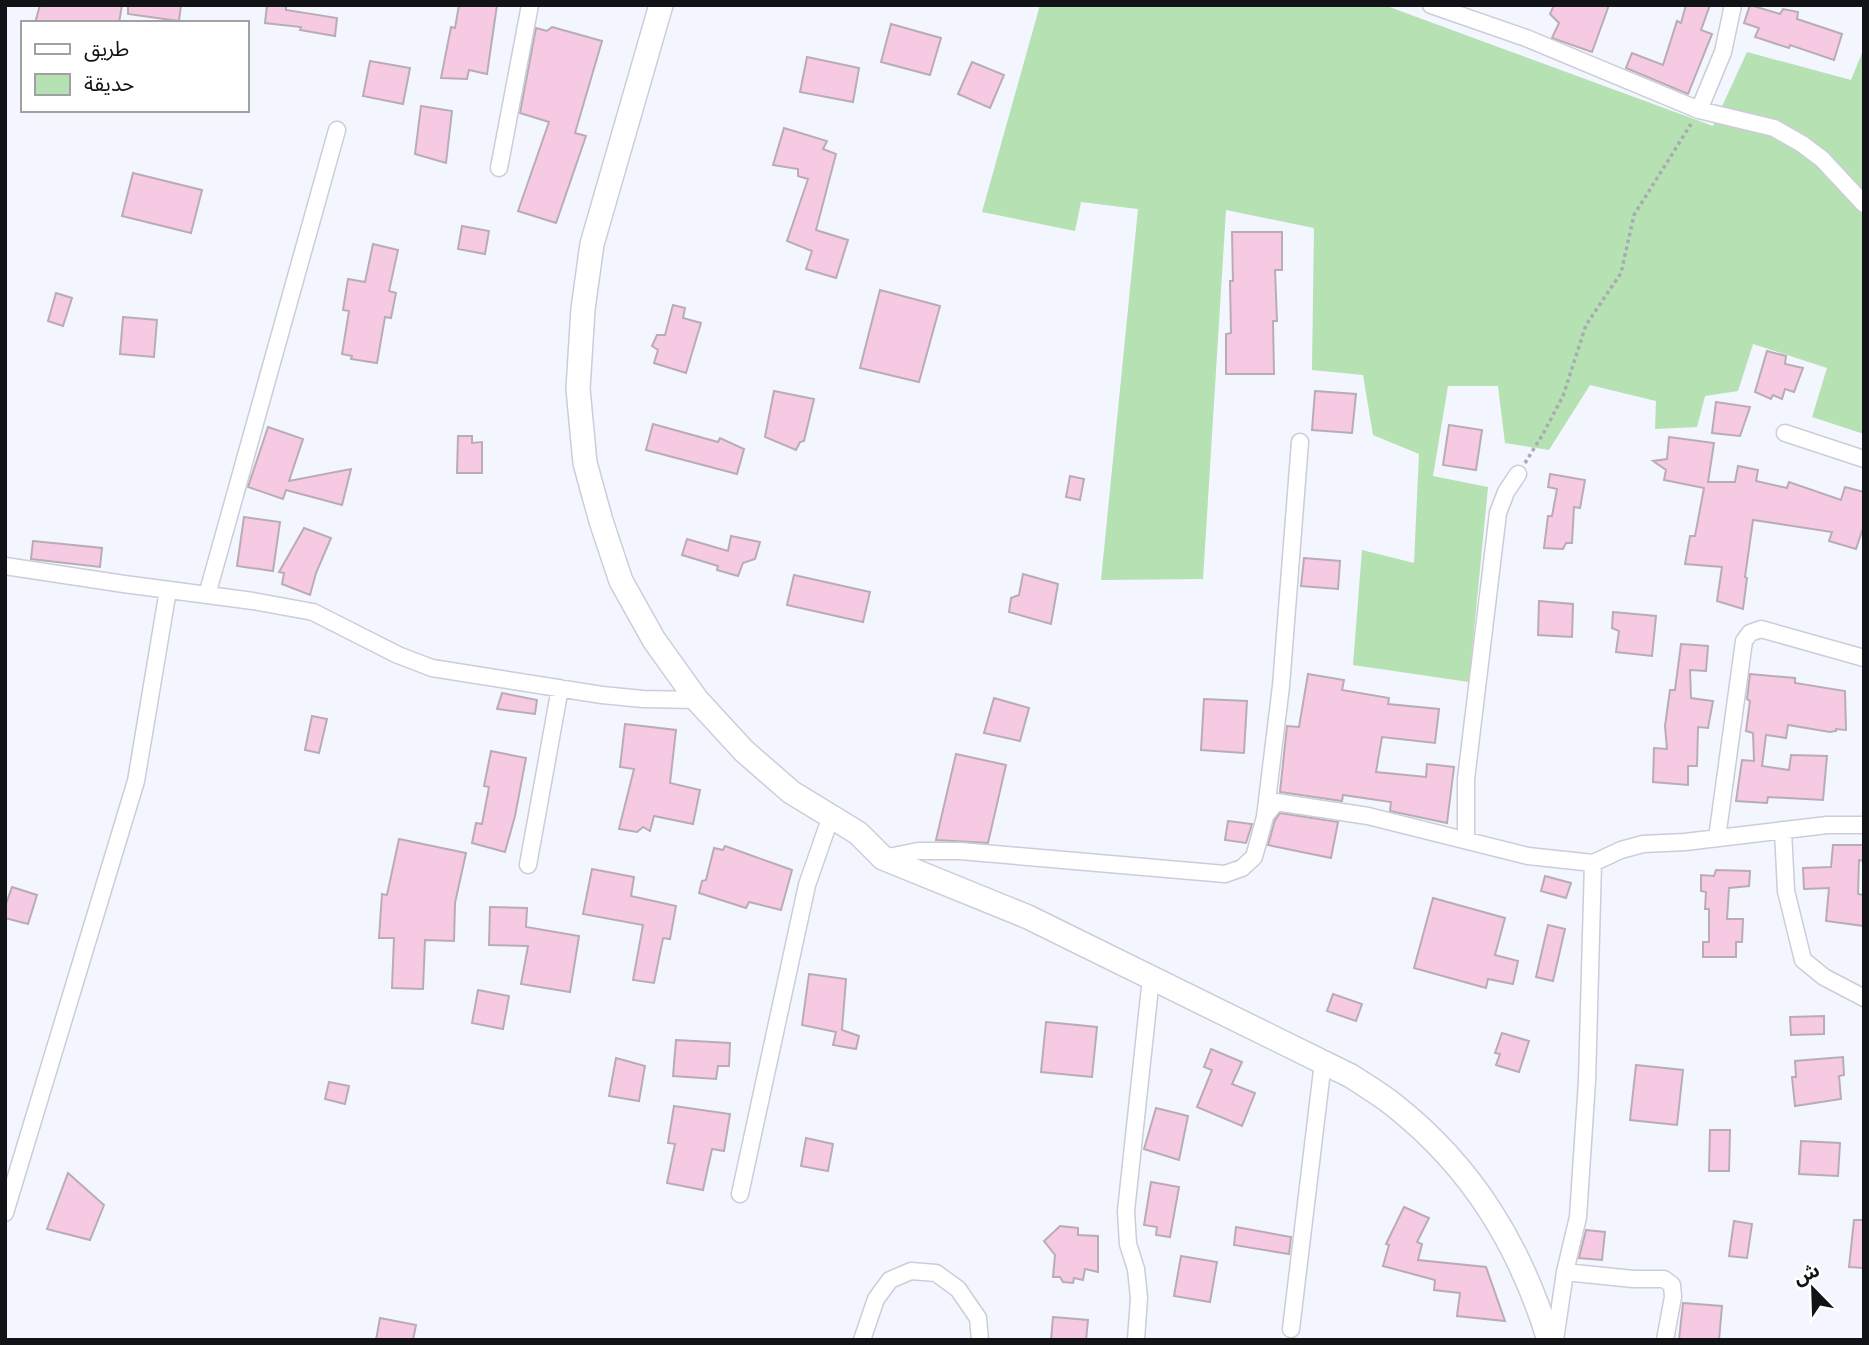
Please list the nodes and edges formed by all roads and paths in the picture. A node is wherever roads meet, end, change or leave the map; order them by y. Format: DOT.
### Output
graph roads {
  1 [pos="530,5"];
  2 [pos="661,5"];
  3 [pos="1431,5"];
  4 [pos="1733,5"];
  5 [pos="1699,110"];
  6 [pos="337,130"];
  7 [pos="499,168"];
  8 [pos="1864,204"];
  9 [pos="1785,433"];
  10 [pos="1300,442"];
  11 [pos="1864,460"];
  12 [pos="1518,474"];
  13 [pos="5,566"];
  14 [pos="168,590"];
  15 [pos="207,595"];
  16 [pos="1864,658"];
  17 [pos="560,688"];
  18 [pos="698,700"];
  19 [pos="831,817"];
  20 [pos="1265,817"];
  21 [pos="1864,825"];
  22 [pos="1783,830"];
  23 [pos="1717,838"];
  24 [pos="1465,840"];
  25 [pos="883,858"];
  26 [pos="1593,863"];
  27 [pos="528,865"];
  28 [pos="1151,978"];
  29 [pos="1864,999"];
  30 [pos="1323,1062"];
  31 [pos="740,1194"];
  32 [pos="5,1213"];
  33 [pos="1565,1272"];
  34 [pos="1291,1329"];
  35 [pos="862,1340"];
  36 [pos="980,1340"];
  37 [pos="1136,1340"];
  38 [pos="1549,1340"];
  39 [pos="1555,1340"];
  40 [pos="1665,1340"];
  1 -- 7 [label="street"];
  2 -- 18 [label="main road"];
  3 -- 5 [label="street"];
  4 -- 5 [label="street"];
  5 -- 8 [label="street"];
  5 -- 12 [label="path"];
  6 -- 15 [label="street"];
  9 -- 11 [label="street"];
  10 -- 20 [label="street"];
  12 -- 24 [label="street"];
  13 -- 14 [label="street"];
  14 -- 15 [label="street"];
  14 -- 32 [label="street"];
  15 -- 17 [label="street"];
  16 -- 23 [label="street"];
  17 -- 18 [label="street"];
  17 -- 27 [label="street"];
  18 -- 19 [label="main road"];
  19 -- 25 [label="main road"];
  19 -- 31 [label="street"];
  20 -- 24 [label="street"];
  20 -- 25 [label="street"];
  21 -- 22 [label="street"];
  22 -- 23 [label="street"];
  22 -- 29 [label="street"];
  23 -- 26 [label="street"];
  24 -- 26 [label="street"];
  25 -- 28 [label="main road"];
  26 -- 33 [label="street"];
  28 -- 30 [label="main road"];
  28 -- 37 [label="street"];
  30 -- 34 [label="street"];
  30 -- 38 [label="main road"];
  33 -- 39 [label="street"];
  33 -- 40 [label="street"];
  35 -- 36 [label="street"];
}
